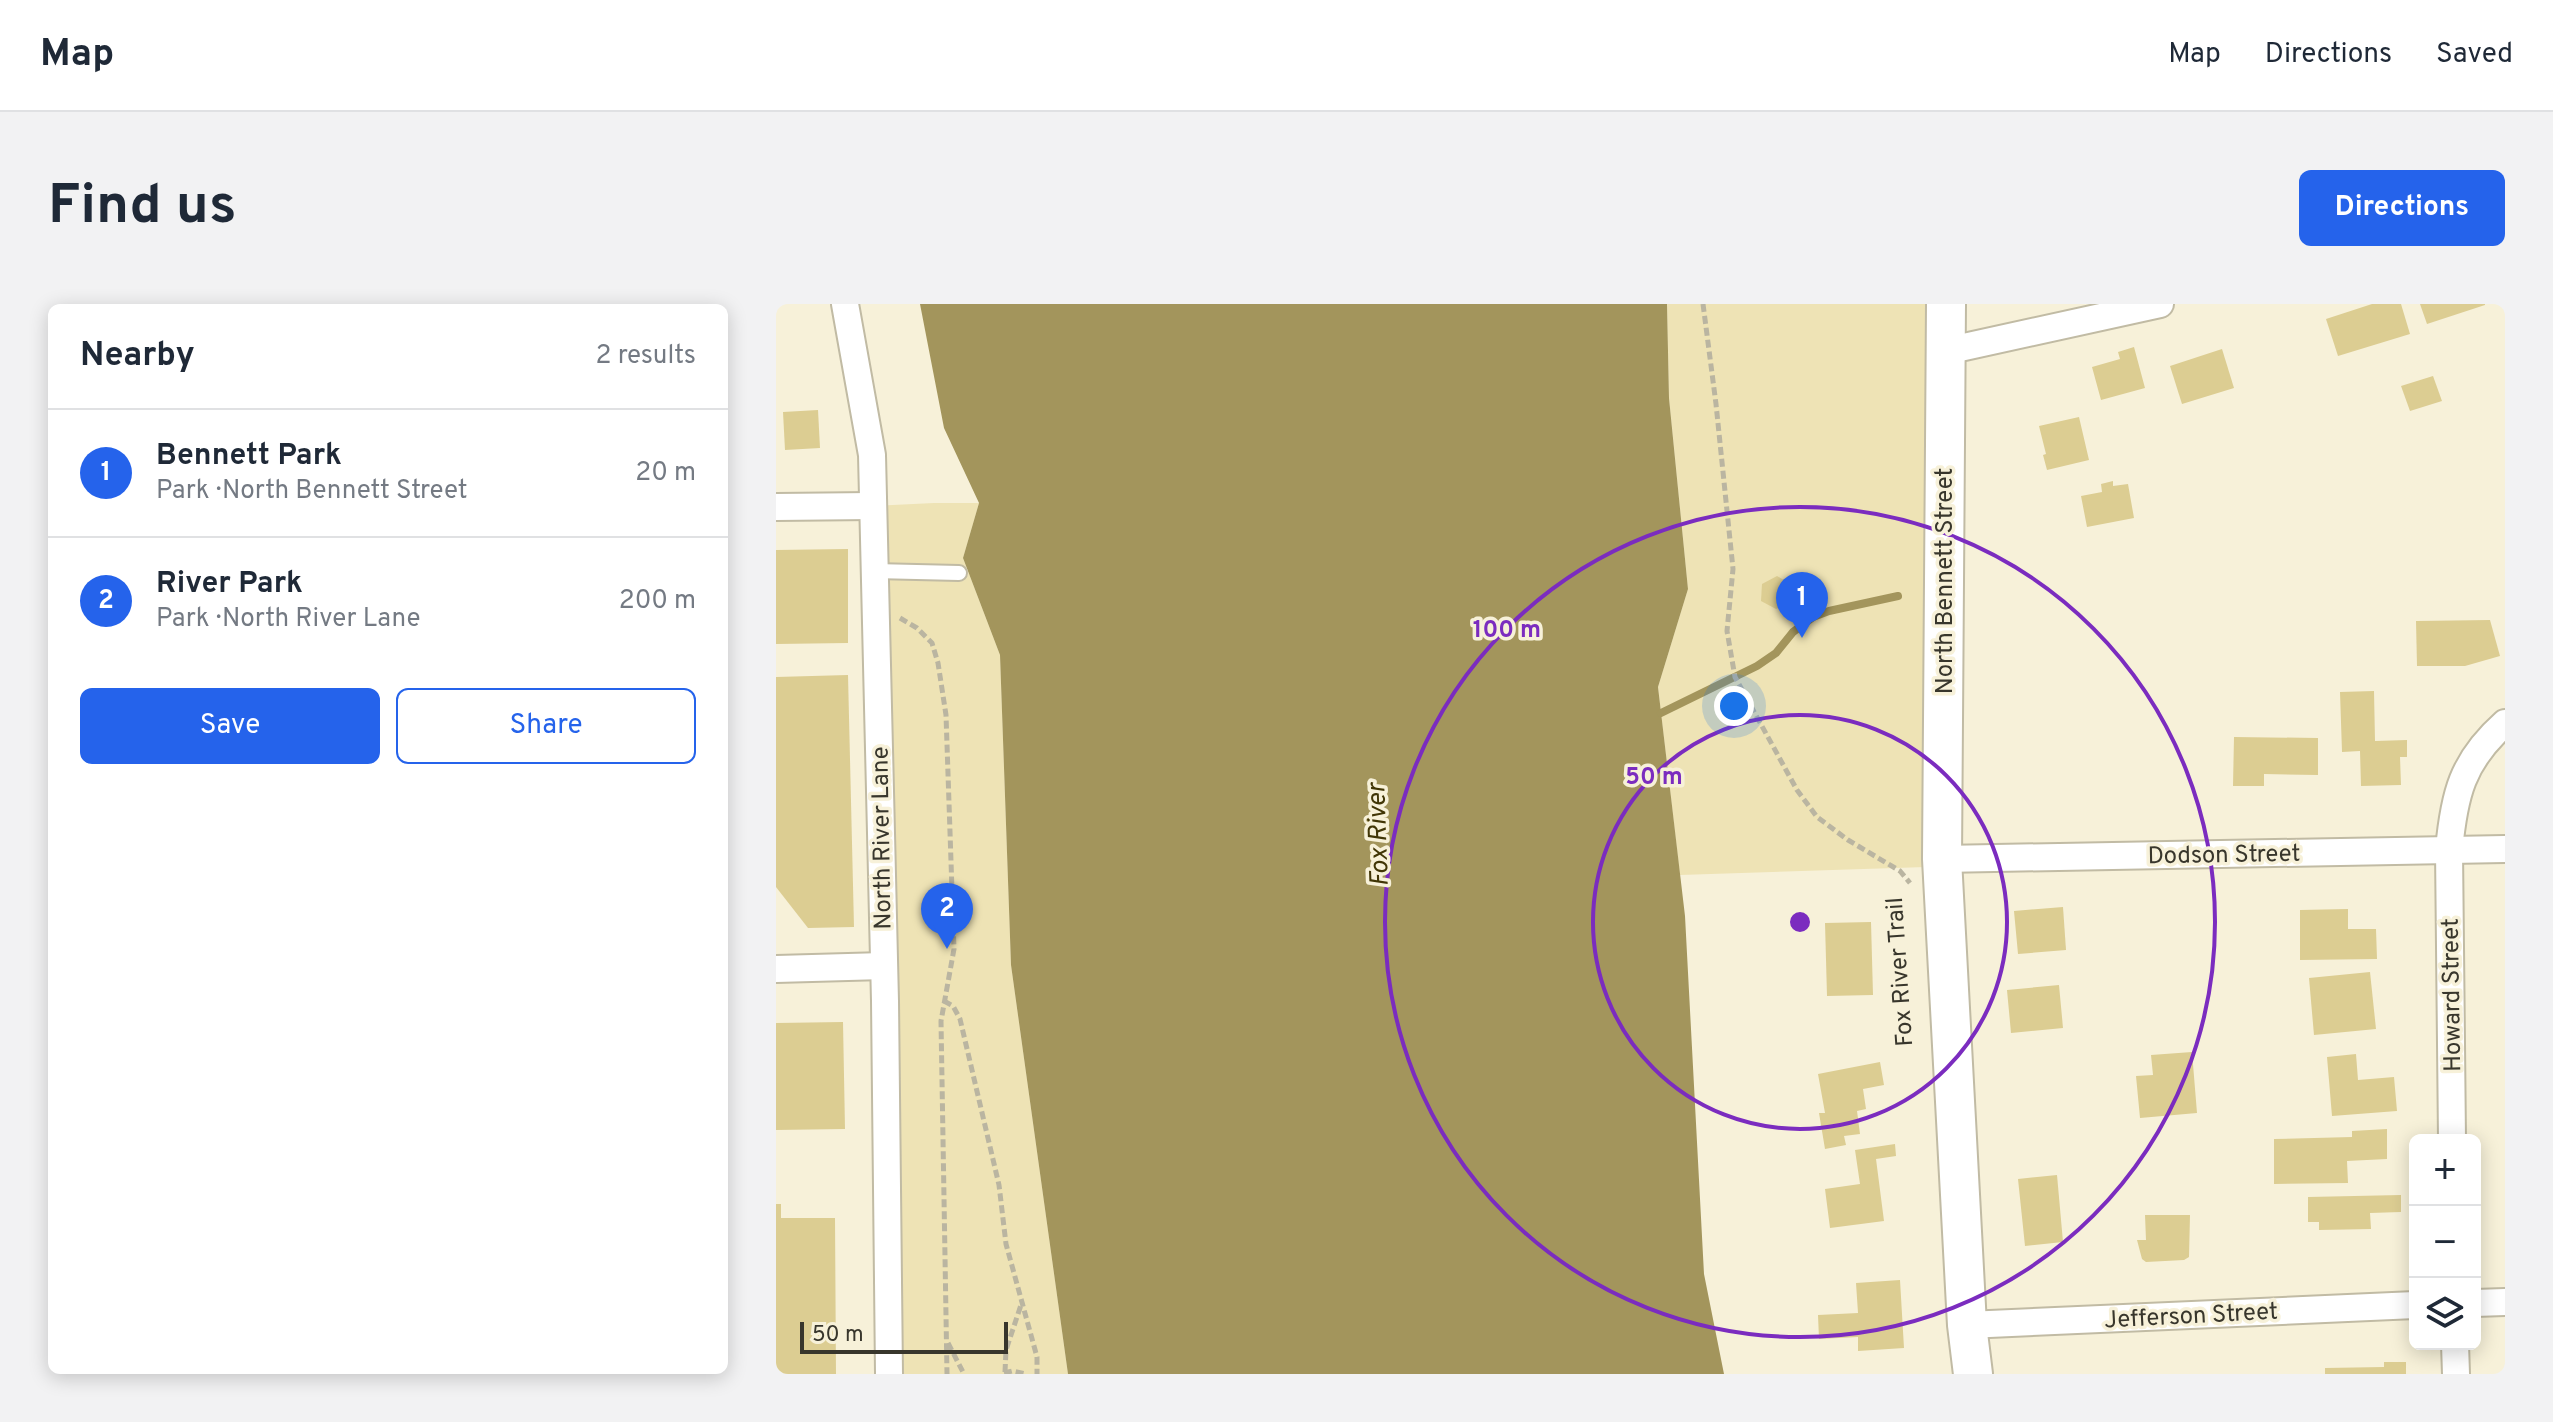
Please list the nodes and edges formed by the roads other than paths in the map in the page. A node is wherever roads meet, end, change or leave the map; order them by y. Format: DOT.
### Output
graph roads {
  1 [pos="845,304"];
  2 [pos="1946,304"];
  3 [pos="2160,304"];
  4 [pos="1946,351"];
  5 [pos="872,506"];
  6 [pos="776,507"];
  7 [pos="874,571"];
  8 [pos="959,573"];
  9 [pos="2505,723"];
  10 [pos="2505,849"];
  11 [pos="2449,850"];
  12 [pos="1942,859"];
  13 [pos="884,966"];
  14 [pos="776,969"];
  15 [pos="2452,1134"];
  16 [pos="2505,1302"];
  17 [pos="2481,1303"];
  18 [pos="2409,1305"];
  19 [pos="1967,1325"];
  20 [pos="2455,1350"];
  21 [pos="889,1374"];
  22 [pos="1973,1374"];
  23 [pos="2456,1374"];
  1 -- 5 [label="street, North River Lane"];
  2 -- 4 [label="main road, North Bennett Street"];
  3 -- 4 [label="street"];
  4 -- 12 [label="main road, North Bennett Street"];
  5 -- 6 [label="street"];
  5 -- 7 [label="street, North River Lane"];
  7 -- 8 [label="lane"];
  7 -- 13 [label="street, North River Lane"];
  9 -- 11 [label="street, Howard Street"];
  10 -- 11 [label="street, Dodson Street"];
  11 -- 12 [label="street, Dodson Street"];
  11 -- 15 [label="street, Howard Street"];
  12 -- 19 [label="main road, North Bennett Street"];
  13 -- 14 [label="street"];
  13 -- 21 [label="street, North River Lane"];
  16 -- 17 [label="street"];
  18 -- 19 [label="street, Jefferson Street"];
  19 -- 22 [label="main road, North Bennett Street"];
  20 -- 23 [label="street"];
}
